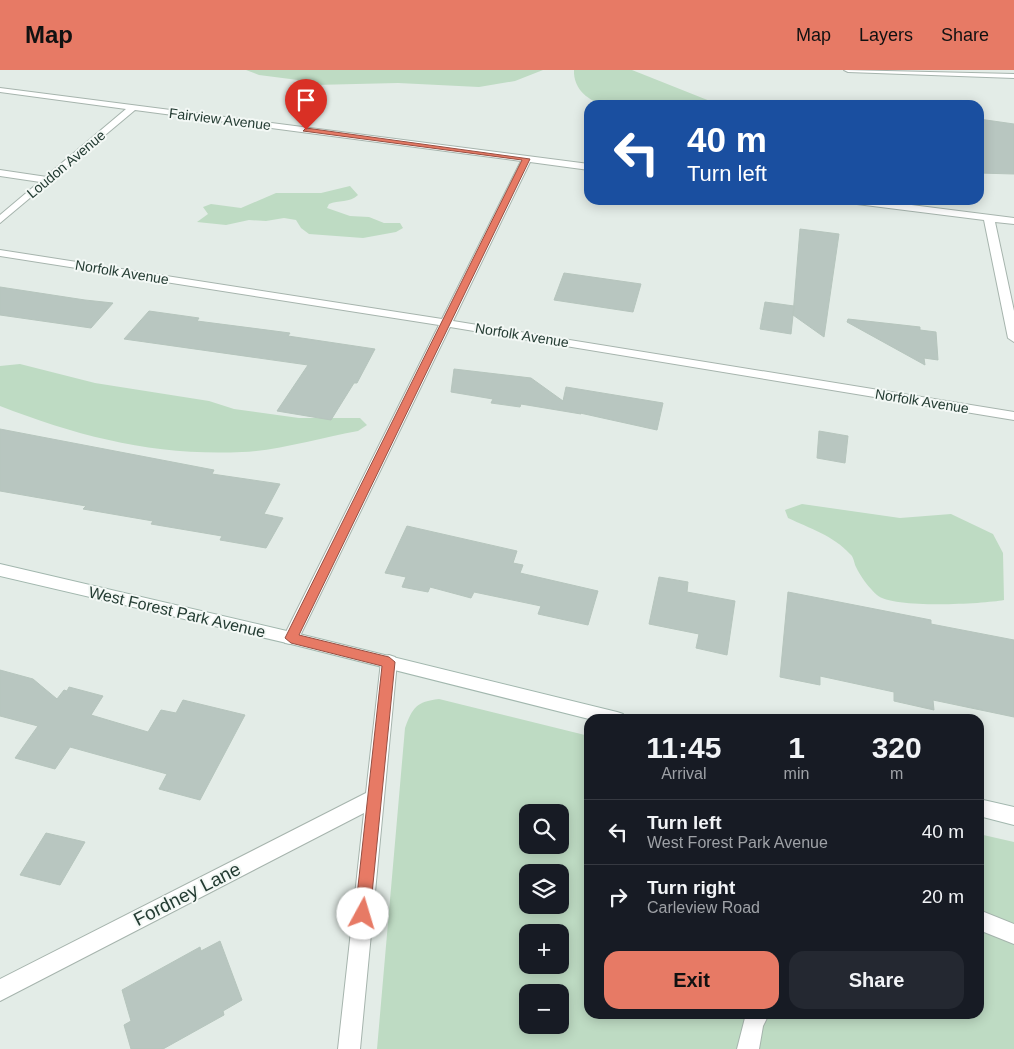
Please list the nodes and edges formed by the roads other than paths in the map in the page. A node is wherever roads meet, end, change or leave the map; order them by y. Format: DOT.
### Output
graph roads {
  1 [pos="848,70"];
  2 [pos="1014,76"];
  3 [pos="0,90"];
  4 [pos="133,108"];
  5 [pos="526,159"];
  6 [pos="584,166"];
  7 [pos="0,173"];
  8 [pos="47,180"];
  9 [pos="888,205"];
  10 [pos="989,218"];
  11 [pos="0,220"];
  12 [pos="1014,221"];
  13 [pos="0,253"];
  14 [pos="446,323"];
  15 [pos="1014,338"];
  16 [pos="1014,416"];
  17 [pos="0,570"];
  18 [pos="291,638"];
  19 [pos="389,662"];
  20 [pos="597,714"];
  21 [pos="375,798"];
  22 [pos="984,809"];
  23 [pos="1014,816"];
  24 [pos="984,922"];
  25 [pos="1014,934"];
  26 [pos="0,990"];
  27 [pos="755,1019"];
  28 [pos="349,1049"];
  29 [pos="748,1049"];
  1 -- 2 [label="street"];
  3 -- 4 [label="street, Fairview Avenue"];
  4 -- 5 [label="street, Fairview Avenue"];
  4 -- 8 [label="street, Loudon Avenue"];
  5 -- 6 [label="street, Fairview Avenue"];
  5 -- 14 [label="street"];
  7 -- 8 [label="street"];
  8 -- 11 [label="street, Loudon Avenue"];
  9 -- 10 [label="street"];
  10 -- 12 [label="street"];
  10 -- 15 [label="street"];
  13 -- 14 [label="street, Norfolk Avenue"];
  14 -- 16 [label="street, Norfolk Avenue"];
  14 -- 18 [label="street"];
  17 -- 18 [label="street, West Forest Park Avenue"];
  18 -- 19 [label="street, West Forest Park Avenue"];
  19 -- 20 [label="street, West Forest Park Avenue"];
  19 -- 21 [label="street"];
  21 -- 26 [label="street, Fordney Lane"];
  21 -- 28 [label="street"];
  22 -- 23 [label="street"];
  24 -- 25 [label="street"];
  27 -- 29 [label="street"];
}
